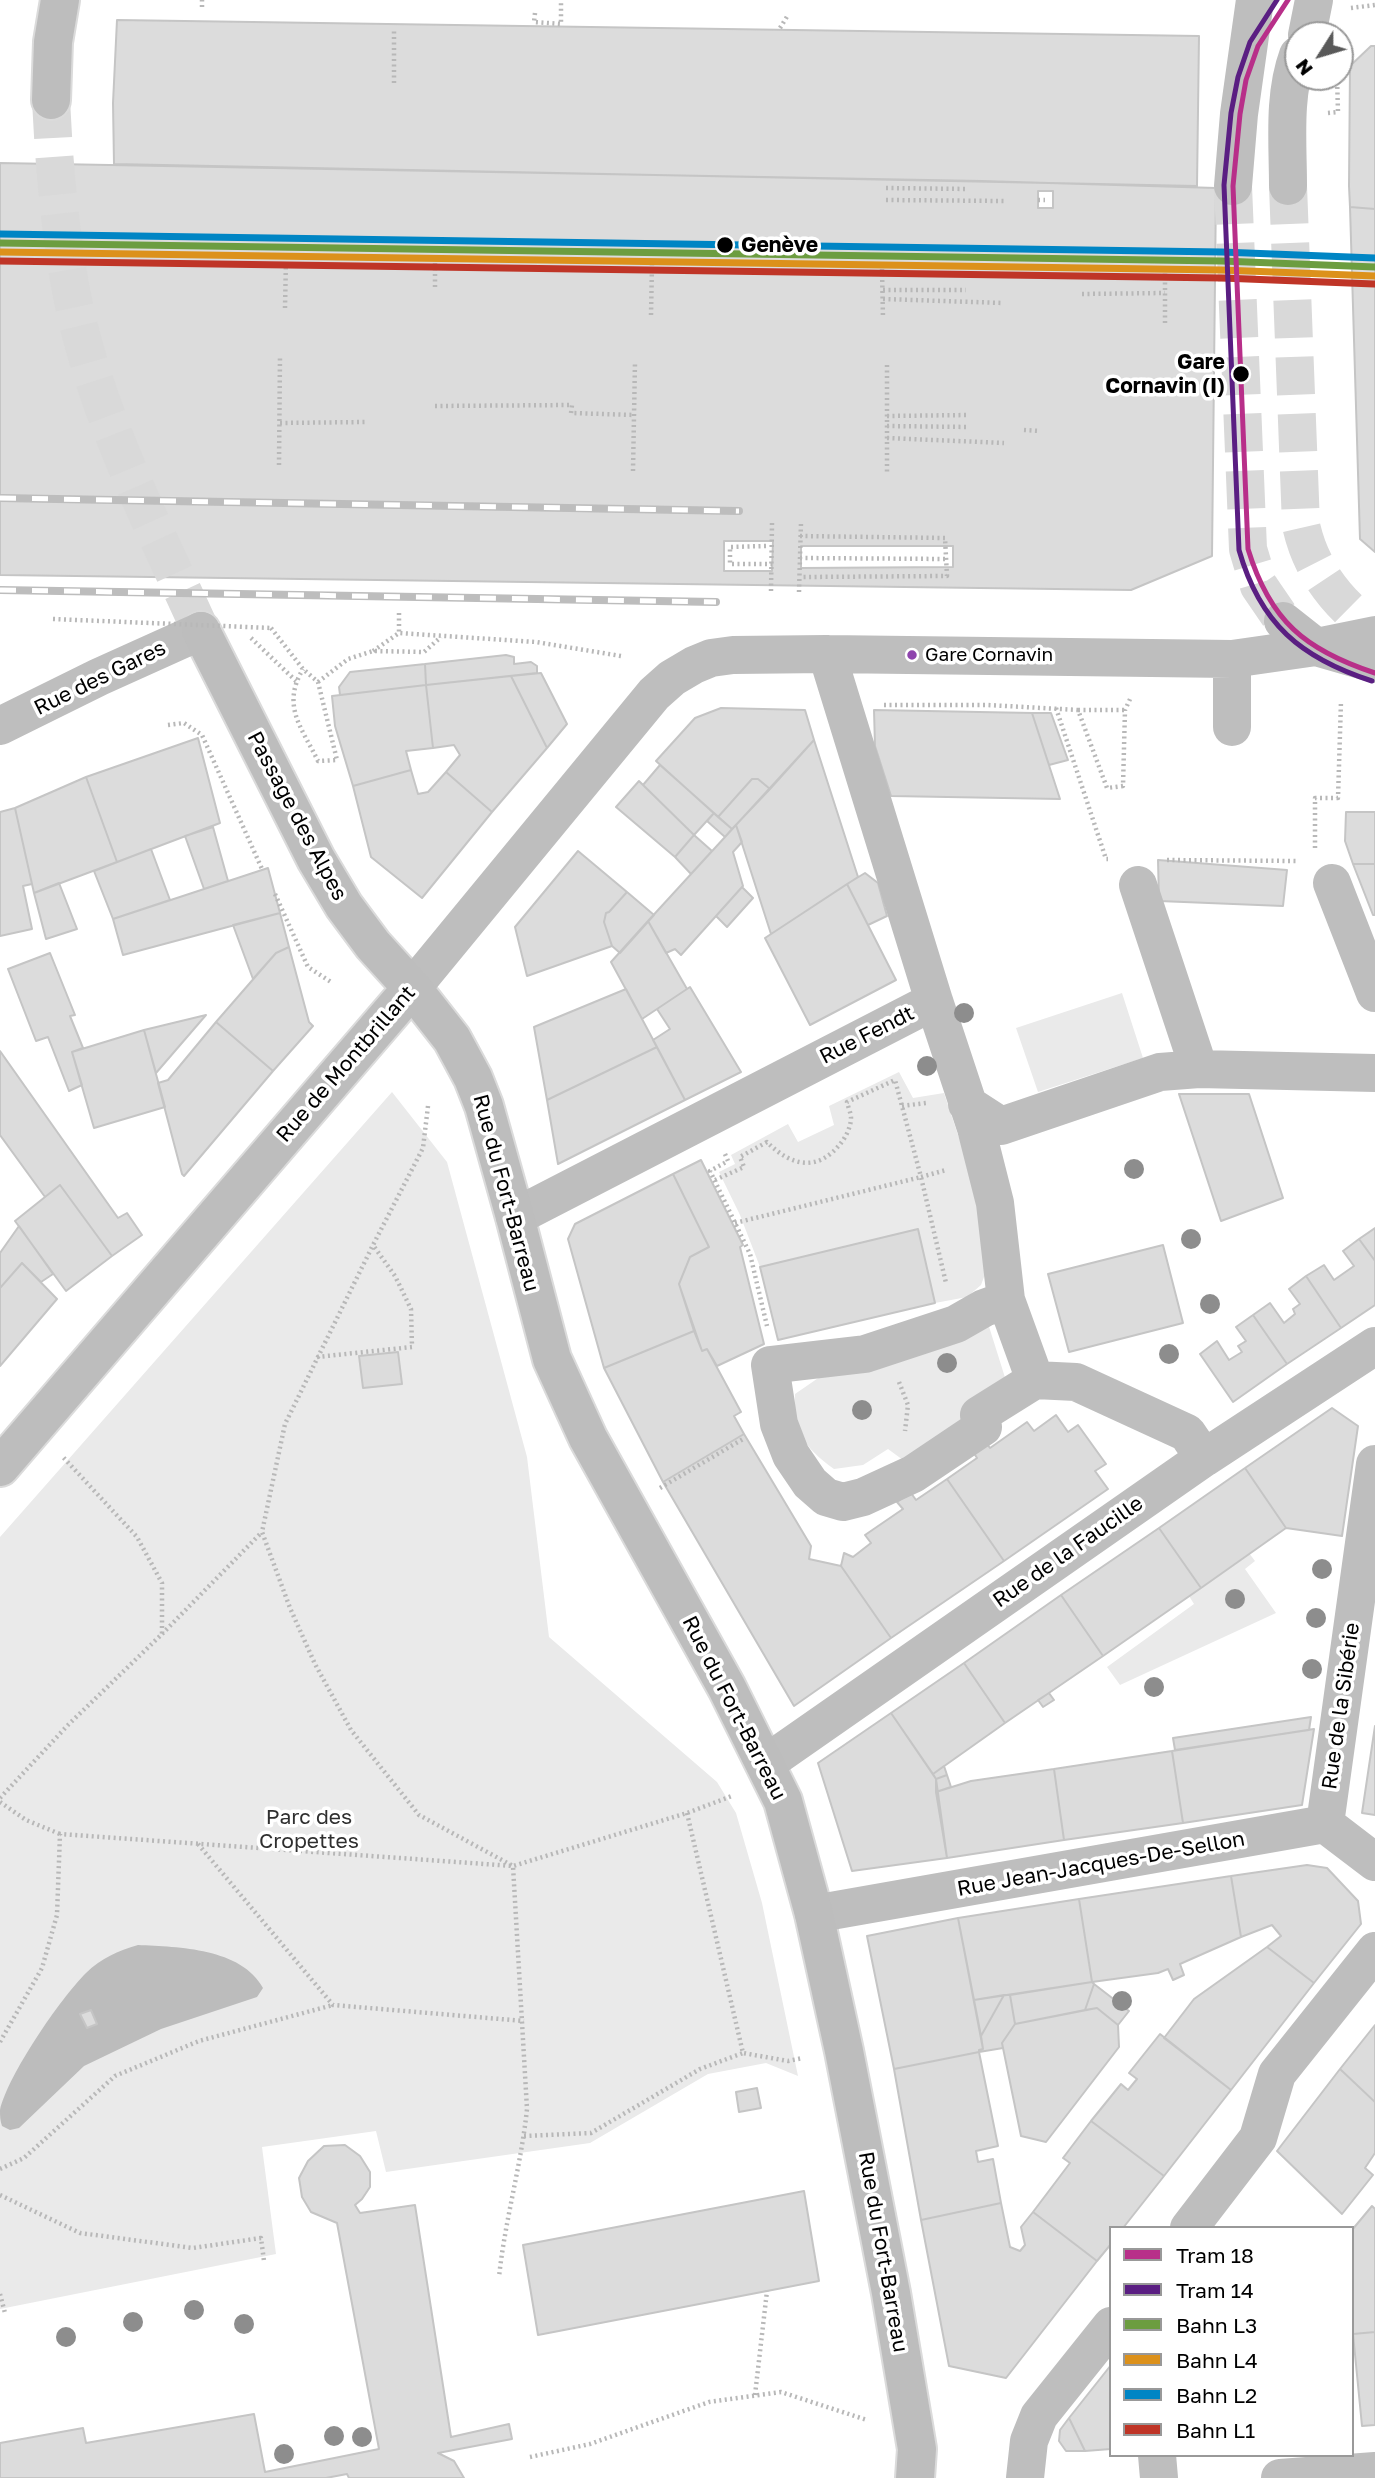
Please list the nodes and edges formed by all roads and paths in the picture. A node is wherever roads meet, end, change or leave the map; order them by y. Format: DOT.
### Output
graph roads {
  1 [pos="60,0"];
  2 [pos="202,0"];
  3 [pos="561,0"];
  4 [pos="1255,0"];
  5 [pos="1314,0"];
  6 [pos="1370,0"];
  7 [pos="1375,3"];
  8 [pos="202,7"];
  9 [pos="535,13"];
  10 [pos="788,15"];
  11 [pos="1310,21"];
  12 [pos="394,28"];
  13 [pos="780,28"];
  14 [pos="394,83"];
  15 [pos="1290,91"];
  16 [pos="1337,91"];
  17 [pos="51,100"];
  18 [pos="1325,113"];
  19 [pos="1233,186"];
  20 [pos="1288,186"];
  21 [pos="886,188"];
  22 [pos="968,189"];
  23 [pos="1038,200"];
  24 [pos="1045,200"];
  25 [pos="886,201"];
  26 [pos="1004,201"];
  27 [pos="286,258"];
  28 [pos="435,261"];
  29 [pos="652,265"];
  30 [pos="882,268"];
  31 [pos="1165,273"];
  32 [pos="435,287"];
  33 [pos="883,290"];
  34 [pos="966,290"];
  35 [pos="1165,293"];
  36 [pos="1082,294"];
  37 [pos="883,299"];
  38 [pos="1003,303"];
  39 [pos="285,308"];
  40 [pos="651,315"];
  41 [pos="883,318"];
  42 [pos="1165,323"];
  43 [pos="280,355"];
  44 [pos="635,362"];
  45 [pos="887,365"];
  46 [pos="435,405"];
  47 [pos="634,415"];
  48 [pos="969,415"];
  49 [pos="887,416"];
  50 [pos="366,422"];
  51 [pos="279,423"];
  52 [pos="887,426"];
  53 [pos="969,427"];
  54 [pos="1024,430"];
  55 [pos="1033,431"];
  56 [pos="887,438"];
  57 [pos="1004,443"];
  58 [pos="279,465"];
  59 [pos="633,471"];
  60 [pos="887,475"];
  61 [pos="772,523"];
  62 [pos="801,523"];
  63 [pos="800,536"];
  64 [pos="766,546"];
  65 [pos="800,558"];
  66 [pos="946,559"];
  67 [pos="772,564"];
  68 [pos="802,577"];
  69 [pos="771,592"];
  70 [pos="799,592"];
  71 [pos="399,612"];
  72 [pos="52,619"];
  73 [pos="1283,621"];
  74 [pos="1369,627"];
  75 [pos="201,631"];
  76 [pos="399,633"];
  77 [pos="441,637"];
  78 [pos="1316,647"];
  79 [pos="263,649"];
  80 [pos="373,651"];
  81 [pos="827,654"];
  82 [pos="621,656"];
  83 [pos="1232,659"];
  84 [pos="1375,664"];
  85 [pos="303,669"];
  86 [pos="296,681"];
  87 [pos="318,682"];
  88 [pos="1132,697"];
  89 [pos="1341,701"];
  90 [pos="878,705"];
  91 [pos="1056,708"];
  92 [pos="1079,710"];
  93 [pos="1125,710"];
  94 [pos="168,725"];
  95 [pos="0,726"];
  96 [pos="1232,727"];
  97 [pos="1317,865"];
  98 [pos="262,869"];
  99 [pos="1138,872"];
  100 [pos="275,894"];
  101 [pos="331,982"];
  102 [pos="412,988"];
  103 [pos="1375,993"];
  104 [pos="934,1001"];
  105 [pos="1199,1069"];
  106 [pos="1375,1073"];
  107 [pos="929,1102"];
  108 [pos="428,1105"];
  109 [pos="902,1106"];
  110 [pos="972,1116"];
  111 [pos="728,1161"];
  112 [pos="947,1170"];
  113 [pos="921,1177"];
  114 [pos="715,1180"];
  115 [pos="515,1217"];
  116 [pos="735,1223"];
  117 [pos="373,1245"];
  118 [pos="1006,1300"];
  119 [pos="956,1324"];
  120 [pos="1375,1346"];
  121 [pos="865,1354"];
  122 [pos="317,1357"];
  123 [pos="770,1365"];
  124 [pos="1035,1380"];
  125 [pos="748,1436"];
  126 [pos="899,1441"];
  127 [pos="63,1457"];
  128 [pos="1203,1458"];
  129 [pos="1375,1464"];
  130 [pos="0,1467"];
  131 [pos="660,1489"];
  132 [pos="262,1532"];
  133 [pos="162,1634"];
  134 [pos="765,1764"];
  135 [pos="732,1796"];
  136 [pos="0,1800"];
  137 [pos="687,1813"];
  138 [pos="1325,1824"];
  139 [pos="60,1834"];
  140 [pos="198,1844"];
  141 [pos="1375,1862"];
  142 [pos="513,1866"];
  143 [pos="814,1914"];
  144 [pos="1375,1951"];
  145 [pos="334,2005"];
  146 [pos="524,2021"];
  147 [pos="0,2042"];
  148 [pos="743,2053"];
  149 [pos="803,2058"];
  150 [pos="524,2136"];
  151 [pos="0,2169"];
  152 [pos="0,2195"];
  153 [pos="1191,2226"];
  154 [pos="264,2261"];
  155 [pos="499,2277"];
  156 [pos="767,2291"];
  157 [pos="0,2294"];
  158 [pos="5,2313"];
  159 [pos="1109,2328"];
  160 [pos="755,2395"];
  161 [pos="867,2420"];
  162 [pos="1157,2457"];
  163 [pos="530,2458"];
  164 [pos="1375,2470"];
  165 [pos="915,2478"];
  166 [pos="1026,2478"];
  167 [pos="1160,2478"];
  168 [pos="1280,2478"];
  1 -- 17 [label="main road"];
  2 -- 8 [label="path"];
  3 -- 9 [label="path"];
  4 -- 19 [label="street"];
  5 -- 11 [label="street"];
  6 -- 7 [label="path"];
  10 -- 13 [label="path"];
  12 -- 14 [label="path"];
  15 -- 20 [label="street"];
  16 -- 18 [label="path"];
  21 -- 22 [label="path"];
  23 -- 24 [label="path"];
  25 -- 26 [label="path"];
  27 -- 39 [label="path"];
  28 -- 32 [label="path"];
  29 -- 40 [label="path"];
  30 -- 33 [label="path"];
  31 -- 35 [label="path"];
  33 -- 34 [label="path"];
  33 -- 41 [label="path"];
  35 -- 36 [label="path"];
  35 -- 42 [label="path"];
  37 -- 38 [label="path"];
  43 -- 51 [label="path"];
  44 -- 47 [label="path"];
  45 -- 49 [label="path"];
  46 -- 47 [label="path"];
  47 -- 59 [label="path"];
  48 -- 49 [label="path"];
  49 -- 52 [label="path"];
  50 -- 51 [label="path"];
  51 -- 58 [label="path"];
  52 -- 53 [label="path"];
  52 -- 56 [label="path"];
  54 -- 55 [label="path"];
  56 -- 57 [label="path"];
  56 -- 60 [label="path"];
  61 -- 67 [label="path"];
  62 -- 65 [label="path"];
  63 -- 66 [label="path"];
  64 -- 67 [label="path"];
  65 -- 66 [label="path"];
  65 -- 70 [label="path"];
  66 -- 68 [label="path"];
  67 -- 69 [label="path"];
  71 -- 76 [label="path"];
  72 -- 85 [label="path, bridge"];
  73 -- 78 [label="street"];
  74 -- 78 [label="street, Rue de Montbrillant"];
  75 -- 95 [label="street, Rue des Gares"];
  75 -- 102 [label="main road, Passage des Alpes"];
  76 -- 77 [label="path"];
  76 -- 80 [label="path"];
  77 -- 80 [label="path"];
  77 -- 82 [label="path"];
  78 -- 83 [label="street, Rue de Montbrillant"];
  78 -- 84 [label="street"];
  79 -- 86 [label="path"];
  80 -- 87 [label="path"];
  81 -- 83 [label="street, Rue de Montbrillant"];
  81 -- 102 [label="street, Rue de Montbrillant"];
  81 -- 104 [label="street, Rue Fendt"];
  83 -- 96 [label="street"];
  85 -- 86 [label="path"];
  85 -- 87 [label="path"];
  86 -- 87 [label="path"];
  88 -- 93 [label="path"];
  89 -- 97 [label="path"];
  90 -- 91 [label="path"];
  91 -- 92 [label="path"];
  91 -- 99 [label="path"];
  92 -- 93 [label="path"];
  92 -- 93 [label="path"];
  94 -- 98 [label="path"];
  97 -- 99 [label="path"];
  97 -- 103 [label="street"];
  99 -- 105 [label="street"];
  100 -- 101 [label="path"];
  102 -- 115 [label="main road, Rue du Fort-Barreau"];
  102 -- 130 [label="main road, Rue de Montbrillant"];
  104 -- 110 [label="street"];
  104 -- 115 [label="street, Rue Fendt"];
  105 -- 106 [label="street"];
  105 -- 110 [label="street"];
  107 -- 109 [label="path"];
  108 -- 117 [label="path"];
  109 -- 113 [label="path"];
  109 -- 114 [label="path"];
  110 -- 118 [label="street"];
  111 -- 114 [label="path"];
  112 -- 113 [label="path"];
  113 -- 116 [label="path"];
  113 -- 119 [label="path"];
  114 -- 116 [label="path"];
  115 -- 134 [label="main road, Rue du Fort-Barreau"];
  116 -- 123 [label="path"];
  117 -- 122 [label="path"];
  117 -- 122 [label="path"];
  118 -- 119 [label="street"];
  118 -- 124 [label="street"];
  119 -- 121 [label="street"];
  120 -- 128 [label="street, Rue de la Faucille"];
  121 -- 123 [label="street"];
  121 -- 126 [label="path"];
  122 -- 132 [label="path"];
  123 -- 124 [label="street"];
  124 -- 128 [label="street"];
  125 -- 131 [label="path"];
  127 -- 133 [label="path"];
  128 -- 134 [label="street, Rue de la Faucille"];
  129 -- 138 [label="street, Rue de la Sibérie"];
  132 -- 133 [label="path"];
  132 -- 142 [label="path"];
  133 -- 136 [label="path"];
  134 -- 143 [label="main road, Rue du Fort-Barreau"];
  135 -- 137 [label="path"];
  136 -- 139 [label="path"];
  137 -- 142 [label="path"];
  137 -- 148 [label="path"];
  138 -- 141 [label="street"];
  138 -- 143 [label="street, Rue Jean-Jacques-De-Sellon"];
  139 -- 140 [label="path"];
  139 -- 147 [label="path"];
  140 -- 142 [label="path"];
  140 -- 145 [label="path"];
  142 -- 146 [label="path"];
  143 -- 165 [label="main road, Rue du Fort-Barreau"];
  144 -- 153 [label="street"];
  145 -- 146 [label="path"];
  145 -- 151 [label="path"];
  146 -- 150 [label="path"];
  148 -- 149 [label="path"];
  148 -- 150 [label="path"];
  150 -- 155 [label="path"];
  152 -- 154 [label="path"];
  156 -- 160 [label="path"];
  157 -- 158 [label="path"];
  159 -- 166 [label="street"];
  160 -- 161 [label="path"];
  160 -- 163 [label="path"];
  162 -- 167 [label="street"];
  164 -- 168 [label="street"];
}
